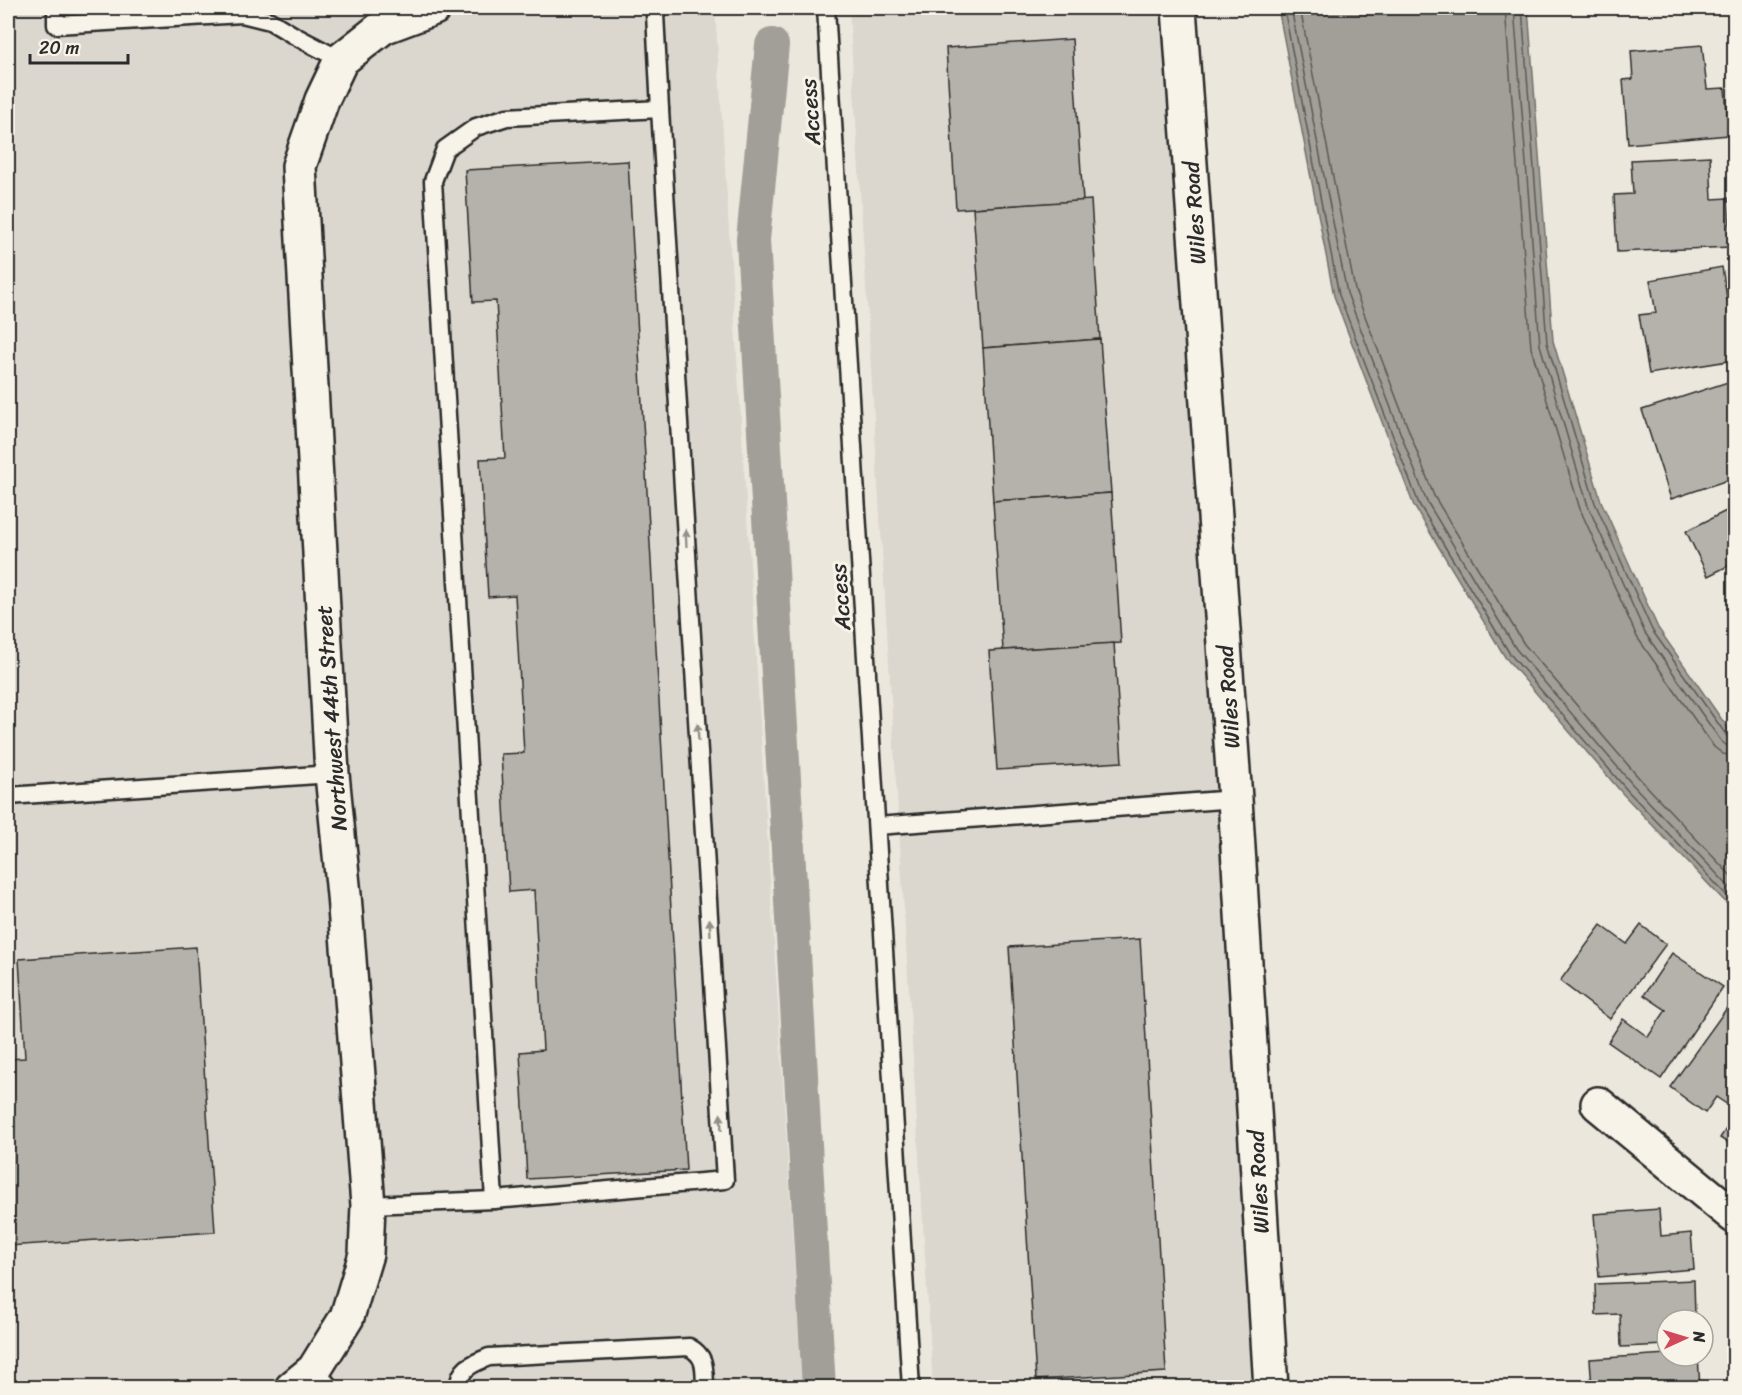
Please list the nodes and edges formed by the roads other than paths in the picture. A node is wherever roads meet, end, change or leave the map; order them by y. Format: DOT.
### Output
graph roads {
  1 [pos="56,8"];
  2 [pos="434,8"];
  3 [pos="659,8"];
  4 [pos="826,8"];
  5 [pos="1179,8"];
  6 [pos="341,60"];
  7 [pos="660,109"];
  8 [pos="332,774"];
  9 [pos="8,796"];
  10 [pos="1235,799"];
  11 [pos="877,826"];
  12 [pos="1598,1104"];
  13 [pos="494,1200"];
  14 [pos="368,1204"];
  15 [pos="1734,1216"];
  16 [pos="312,1382"];
  17 [pos="459,1388"];
  18 [pos="705,1388"];
  19 [pos="911,1388"];
  20 [pos="1271,1388"];
  1 -- 6 [label="lane"];
  2 -- 6 [label="street"];
  3 -- 7 [label="lane"];
  4 -- 11 [label="lane, Access"];
  5 -- 10 [label="street, Wiles Road"];
  6 -- 8 [label="street, Northwest 44th Street"];
  7 -- 13 [label="lane"];
  13 -- 7 [label="lane, one-way"];
  8 -- 9 [label="lane"];
  8 -- 14 [label="street, Northwest 44th Street"];
  10 -- 11 [label="lane"];
  10 -- 20 [label="street, Wiles Road"];
  11 -- 19 [label="lane, Access"];
  12 -- 15 [label="street"];
  13 -- 14 [label="lane"];
  14 -- 16 [label="street, Northwest 44th Street"];
  17 -- 18 [label="lane"];
}
